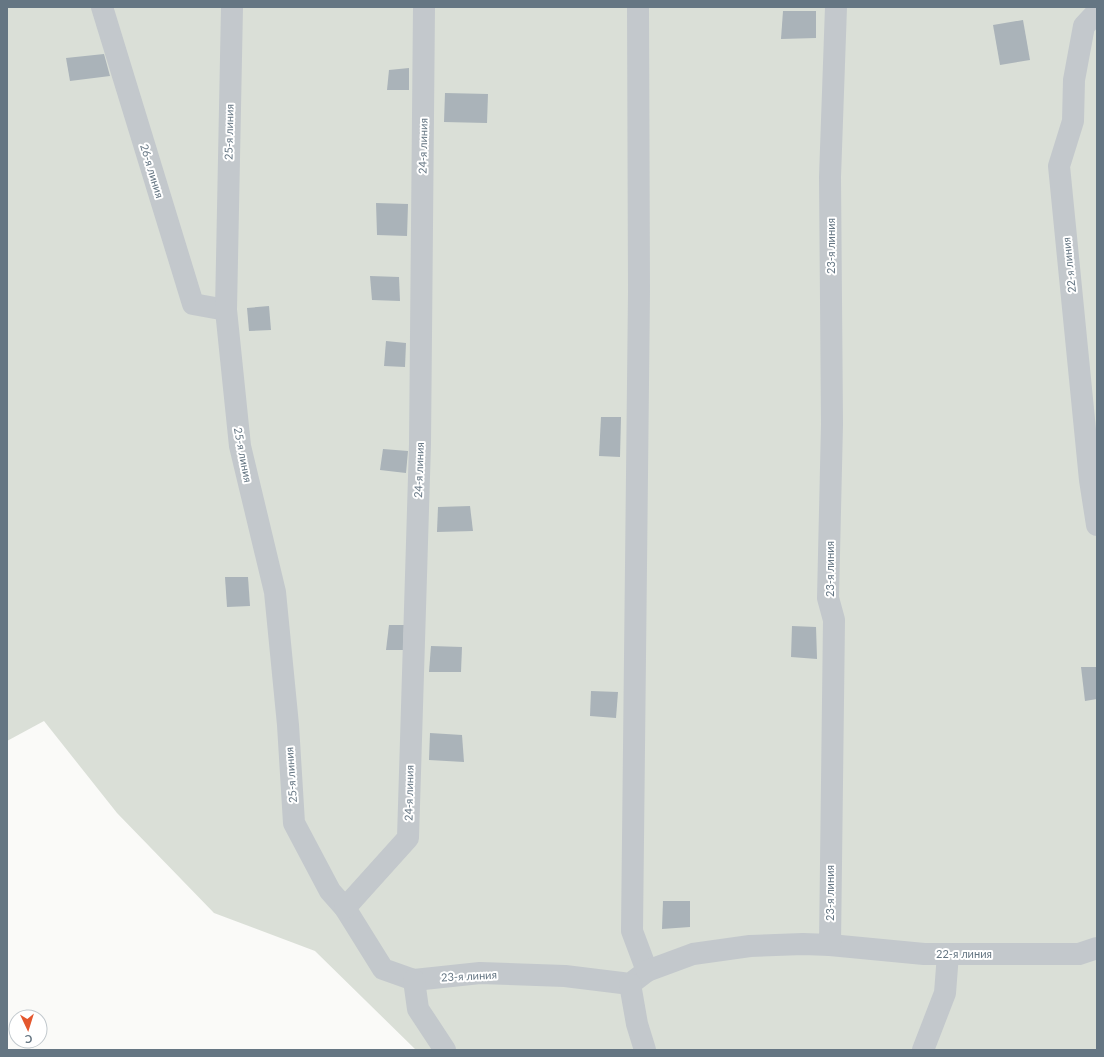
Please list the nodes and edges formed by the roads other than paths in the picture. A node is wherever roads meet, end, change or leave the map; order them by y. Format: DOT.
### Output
graph roads {
  1 [pos="102,7"];
  2 [pos="232,7"];
  3 [pos="424,7"];
  4 [pos="638,7"];
  5 [pos="836,7"];
  6 [pos="1097,12"];
  7 [pos="226,310"];
  8 [pos="1097,525"];
  9 [pos="330,891"];
  10 [pos="345,908"];
  11 [pos="830,945"];
  12 [pos="1097,948"];
  13 [pos="948,954"];
  14 [pos="647,971"];
  15 [pos="414,980"];
  16 [pos="630,984"];
  17 [pos="444,1050"];
  18 [pos="645,1050"];
  19 [pos="923,1050"];
  1 -- 7 [label="lane, 26-я линия"];
  2 -- 7 [label="lane, 25-я линия"];
  3 -- 10 [label="lane, 24-я линия"];
  4 -- 14 [label="lane"];
  5 -- 11 [label="lane, 23-я линия"];
  6 -- 8 [label="lane, 22-я линия"];
  7 -- 9 [label="lane, 25-я линия"];
  9 -- 10 [label="lane, 23-я линия"];
  10 -- 15 [label="lane, 23-я линия"];
  11 -- 13 [label="lane, 22-я линия"];
  11 -- 14 [label="lane"];
  12 -- 13 [label="lane, 22-я линия"];
  13 -- 19 [label="lane"];
  14 -- 16 [label="lane"];
  15 -- 16 [label="lane, 23-я линия"];
  15 -- 17 [label="lane"];
  16 -- 18 [label="lane"];
}
